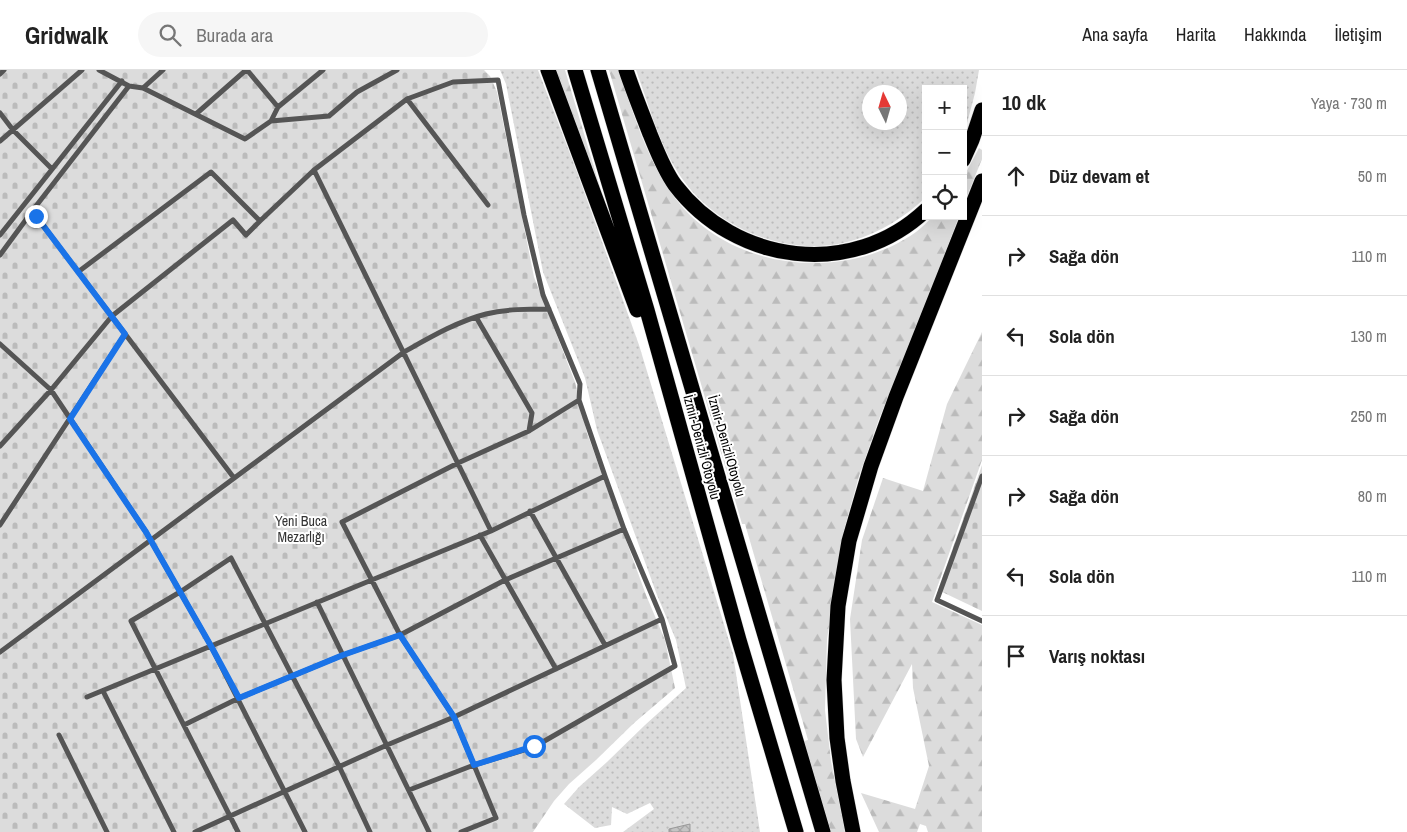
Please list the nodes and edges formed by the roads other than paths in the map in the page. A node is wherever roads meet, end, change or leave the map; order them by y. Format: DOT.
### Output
graph roads {
  1 [pos="4,70"];
  2 [pos="82,70"];
  3 [pos="99,70"];
  4 [pos="163,70"];
  5 [pos="246,70"];
  6 [pos="323,70"];
  7 [pos="397,70"];
  8 [pos="548,70"];
  9 [pos="575,70"];
  10 [pos="598,70"];
  11 [pos="626,70"];
  12 [pos="389,72"];
  13 [pos="0,74"];
  14 [pos="122,81"];
  15 [pos="129,86"];
  16 [pos="143,88"];
  17 [pos="407,99"];
  18 [pos="278,107"];
  19 [pos="982,110"];
  20 [pos="0,113"];
  21 [pos="196,114"];
  22 [pos="271,121"];
  23 [pos="13,130"];
  24 [pos="0,142"];
  25 [pos="967,151"];
  26 [pos="52,169"];
  27 [pos="314,170"];
  28 [pos="982,181"];
  29 [pos="488,205"];
  30 [pos="922,214"];
  31 [pos="36,216"];
  32 [pos="260,221"];
  33 [pos="0,235"];
  34 [pos="0,255"];
  35 [pos="78,272"];
  36 [pos="549,309"];
  37 [pos="112,316"];
  38 [pos="476,317"];
  39 [pos="125,334"];
  40 [pos="0,344"];
  41 [pos="404,352"];
  42 [pos="51,390"];
  43 [pos="579,400"];
  44 [pos="70,419"];
  45 [pos="678,420"];
  46 [pos="529,431"];
  47 [pos="0,446"];
  48 [pos="458,463"];
  49 [pos="605,476"];
  50 [pos="982,476"];
  51 [pos="234,478"];
  52 [pos="530,511"];
  53 [pos="0,525"];
  54 [pos="624,529"];
  55 [pos="491,530"];
  56 [pos="480,535"];
  57 [pos="150,540"];
  58 [pos="557,559"];
  59 [pos="372,580"];
  60 [pos="505,580"];
  61 [pos="180,592"];
  62 [pos="317,602"];
  63 [pos="662,619"];
  64 [pos="982,620"];
  65 [pos="265,624"];
  66 [pos="400,635"];
  67 [pos="605,645"];
  68 [pos="211,646"];
  69 [pos="0,652"];
  70 [pos="343,655"];
  71 [pos="155,669"];
  72 [pos="556,669"];
  73 [pos="292,676"];
  74 [pos="103,691"];
  75 [pos="87,698"];
  76 [pos="239,698"];
  77 [pos="454,717"];
  78 [pos="184,725"];
  79 [pos="59,735"];
  80 [pos="387,745"];
  81 [pos="474,765"];
  82 [pos="339,766"];
  83 [pos="409,790"];
  84 [pos="285,791"];
  85 [pos="230,816"];
  86 [pos="107,832"];
  87 [pos="174,832"];
  88 [pos="195,832"];
  89 [pos="238,832"];
  90 [pos="305,832"];
  91 [pos="370,832"];
  92 [pos="429,832"];
  93 [pos="461,832"];
  94 [pos="796,832"];
  95 [pos="823,832"];
  96 [pos="853,832"];
  1 -- 13 [label="lane"];
  2 -- 23 [label="lane"];
  3 -- 14 [label="lane"];
  4 -- 16 [label="lane"];
  5 -- 18 [label="lane"];
  5 -- 21 [label="lane"];
  6 -- 18 [label="lane"];
  7 -- 12 [label="lane"];
  8 -- 45 [label="highway"];
  9 -- 45 [label="highway, İzmir-Denizli Otoyolu"];
  10 -- 95 [label="highway, İzmir-DenizliOtoyolu"];
  11 -- 30 [label="highway"];
  12 -- 22 [label="lane"];
  14 -- 15 [label="lane"];
  14 -- 26 [label="lane"];
  15 -- 16 [label="lane"];
  15 -- 34 [label="lane"];
  16 -- 21 [label="lane"];
  17 -- 27 [label="lane"];
  17 -- 29 [label="lane"];
  17 -- 36 [label="lane"];
  18 -- 22 [label="lane"];
  19 -- 25 [label="highway"];
  20 -- 23 [label="lane"];
  21 -- 22 [label="lane"];
  23 -- 24 [label="lane"];
  23 -- 26 [label="lane"];
  26 -- 33 [label="lane"];
  27 -- 32 [label="lane"];
  27 -- 41 [label="lane"];
  28 -- 96 [label="highway"];
  31 -- 35 [label="lane"];
  32 -- 35 [label="lane"];
  32 -- 37 [label="lane"];
  35 -- 37 [label="lane"];
  36 -- 38 [label="lane"];
  36 -- 43 [label="lane"];
  37 -- 39 [label="lane"];
  37 -- 42 [label="lane"];
  38 -- 41 [label="lane"];
  38 -- 46 [label="lane"];
  39 -- 44 [label="lane"];
  39 -- 51 [label="lane"];
  40 -- 42 [label="lane"];
  41 -- 48 [label="lane"];
  41 -- 51 [label="lane"];
  42 -- 44 [label="lane"];
  42 -- 47 [label="lane"];
  43 -- 46 [label="lane"];
  43 -- 49 [label="lane"];
  44 -- 53 [label="lane"];
  44 -- 57 [label="lane"];
  45 -- 94 [label="highway, İzmir-Denizli Otoyolu"];
  46 -- 48 [label="lane"];
  48 -- 55 [label="lane"];
  48 -- 59 [label="lane"];
  49 -- 52 [label="lane"];
  49 -- 54 [label="lane"];
  50 -- 64 [label="lane"];
  51 -- 57 [label="lane"];
  52 -- 55 [label="lane"];
  52 -- 58 [label="lane"];
  54 -- 58 [label="lane"];
  54 -- 63 [label="lane"];
  55 -- 56 [label="lane"];
  56 -- 59 [label="lane"];
  56 -- 60 [label="lane"];
  57 -- 61 [label="lane"];
  57 -- 69 [label="lane"];
  58 -- 60 [label="lane"];
  58 -- 67 [label="lane"];
  59 -- 62 [label="lane"];
  59 -- 66 [label="lane"];
  60 -- 66 [label="lane"];
  60 -- 72 [label="lane"];
  61 -- 65 [label="lane"];
  61 -- 68 [label="lane"];
  61 -- 71 [label="lane"];
  62 -- 65 [label="lane"];
  62 -- 70 [label="lane"];
  63 -- 67 [label="lane"];
  63 -- 81 [label="lane"];
  65 -- 68 [label="lane"];
  65 -- 73 [label="lane"];
  66 -- 70 [label="lane"];
  66 -- 77 [label="lane"];
  67 -- 72 [label="lane"];
  68 -- 71 [label="lane"];
  68 -- 76 [label="lane"];
  70 -- 73 [label="lane"];
  70 -- 80 [label="lane"];
  71 -- 74 [label="lane"];
  71 -- 78 [label="lane"];
  72 -- 77 [label="lane"];
  73 -- 76 [label="lane"];
  73 -- 82 [label="lane"];
  74 -- 75 [label="lane"];
  74 -- 87 [label="lane"];
  76 -- 78 [label="lane"];
  76 -- 84 [label="lane"];
  77 -- 80 [label="lane"];
  77 -- 81 [label="lane"];
  78 -- 85 [label="lane"];
  79 -- 86 [label="lane"];
  80 -- 82 [label="lane"];
  80 -- 83 [label="lane"];
  81 -- 83 [label="lane"];
  81 -- 93 [label="lane"];
  82 -- 84 [label="lane"];
  82 -- 91 [label="lane"];
  83 -- 92 [label="lane"];
  84 -- 85 [label="lane"];
  84 -- 90 [label="lane"];
  85 -- 88 [label="lane"];
  85 -- 89 [label="lane"];
}
